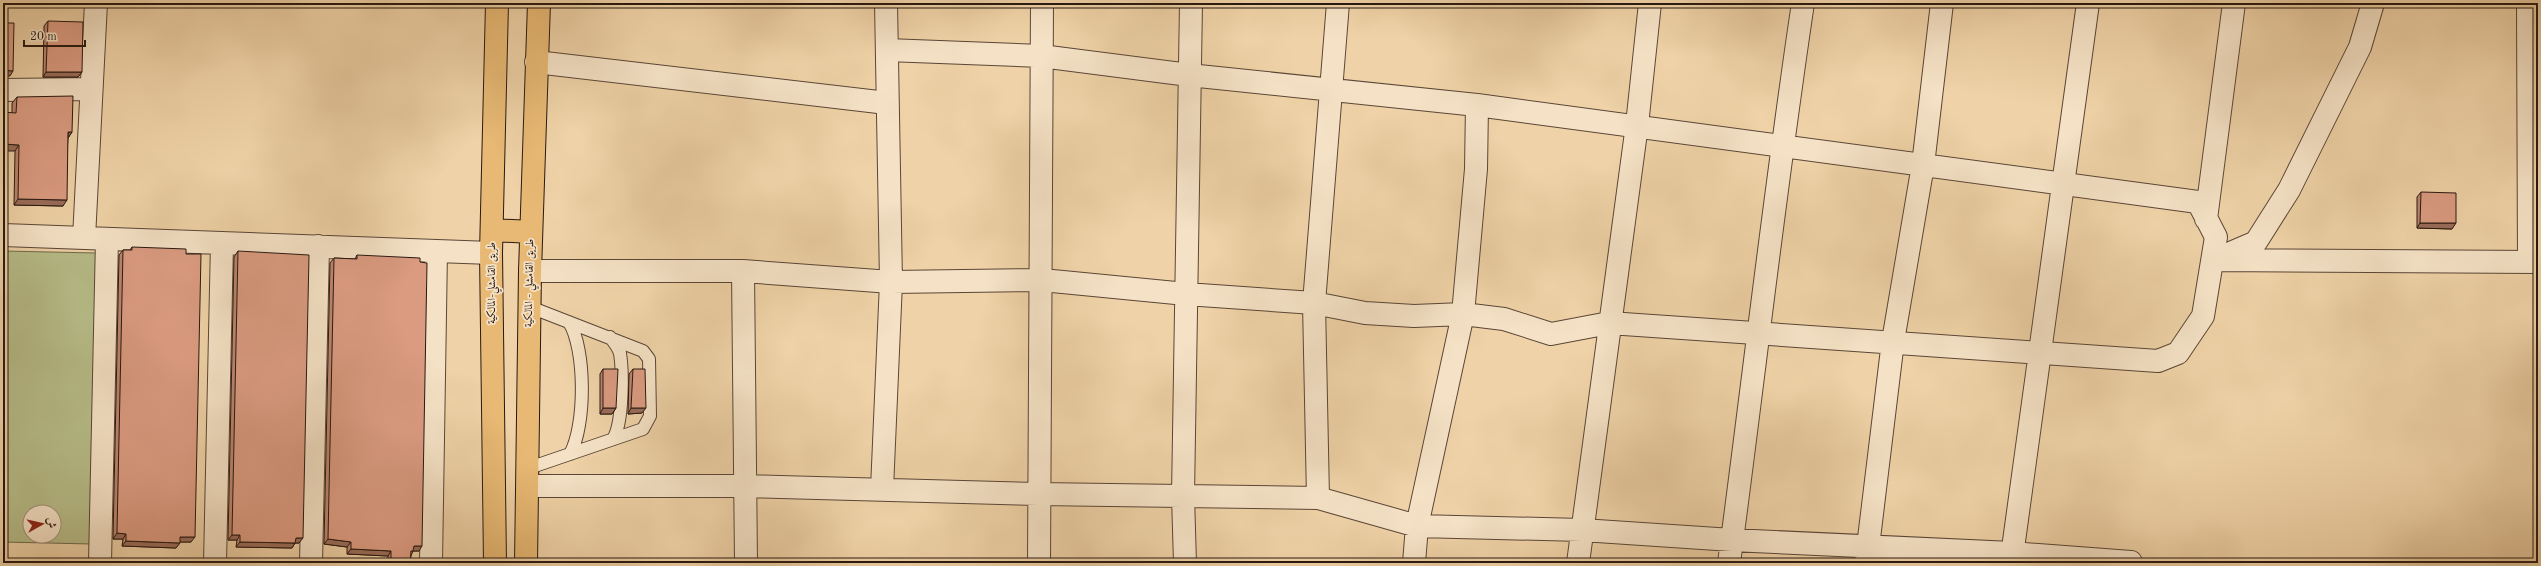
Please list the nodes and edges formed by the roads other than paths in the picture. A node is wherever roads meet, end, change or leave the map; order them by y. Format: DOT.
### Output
graph roads {
  1 [pos="96,3"];
  2 [pos="497,3"];
  3 [pos="539,3"];
  4 [pos="886,3"];
  5 [pos="1042,3"];
  6 [pos="1191,3"];
  7 [pos="1338,3"];
  8 [pos="1650,3"];
  9 [pos="1802,3"];
  10 [pos="1942,3"];
  11 [pos="2088,3"];
  12 [pos="2234,3"];
  13 [pos="2372,3"];
  14 [pos="2528,3"];
  15 [pos="887,50"];
  16 [pos="1041,56"];
  17 [pos="536,62"];
  18 [pos="1189,75"];
  19 [pos="90,89"];
  20 [pos="3,90"];
  21 [pos="1331,91"];
  22 [pos="887,103"];
  23 [pos="1477,105"];
  24 [pos="1637,125"];
  25 [pos="1782,145"];
  26 [pos="1923,165"];
  27 [pos="2063,184"];
  28 [pos="2206,219"];
  29 [pos="492,230"];
  30 [pos="531,232"];
  31 [pos="3,235"];
  32 [pos="84,238"];
  33 [pos="107,238"];
  34 [pos="222,243"];
  35 [pos="318,246"];
  36 [pos="436,251"];
  37 [pos="491,253"];
  38 [pos="2214,260"];
  39 [pos="2534,262"];
  40 [pos="530,271"];
  41 [pos="743,271"];
  42 [pos="1042,280"];
  43 [pos="890,282"];
  44 [pos="1186,294"];
  45 [pos="1314,303"];
  46 [pos="530,307"];
  47 [pos="1463,314"];
  48 [pos="569,322"];
  49 [pos="1609,323"];
  50 [pos="1760,332"];
  51 [pos="610,337"];
  52 [pos="1893,341"];
  53 [pos="2040,352"];
  54 [pos="613,440"];
  55 [pos="570,454"];
  56 [pos="745,486"];
  57 [pos="529,487"];
  58 [pos="882,489"];
  59 [pos="1038,494"];
  60 [pos="1183,496"];
  61 [pos="1318,498"];
  62 [pos="494,505"];
  63 [pos="1417,526"];
  64 [pos="1582,530"];
  65 [pos="1732,540"];
  66 [pos="1867,554"];
  67 [pos="2012,558"];
  68 [pos="2131,562"];
  69 [pos="100,563"];
  70 [pos="215,563"];
  71 [pos="311,563"];
  72 [pos="432,563"];
  73 [pos="495,563"];
  74 [pos="526,563"];
  75 [pos="746,563"];
  76 [pos="1038,563"];
  77 [pos="1185,563"];
  78 [pos="1414,563"];
  79 [pos="1578,563"];
  80 [pos="1729,563"];
  1 -- 19 [label="street"];
  2 -- 29 [label="highway, طريق القامشلي-المالكية"];
  3 -- 17 [label="highway, طريق القامشلي - المالكية"];
  4 -- 15 [label="street"];
  5 -- 16 [label="street"];
  6 -- 18 [label="street"];
  7 -- 21 [label="street"];
  8 -- 24 [label="street"];
  9 -- 25 [label="street"];
  10 -- 26 [label="street"];
  11 -- 27 [label="street"];
  12 -- 28 [label="street"];
  13 -- 38 [label="street"];
  14 -- 39 [label="street"];
  15 -- 16 [label="street"];
  15 -- 22 [label="street"];
  16 -- 18 [label="street"];
  16 -- 42 [label="street"];
  17 -- 22 [label="street"];
  17 -- 30 [label="highway, طريق القامشلي - المالكية"];
  18 -- 21 [label="street"];
  18 -- 44 [label="street"];
  19 -- 20 [label="street"];
  19 -- 32 [label="street"];
  21 -- 23 [label="street"];
  21 -- 45 [label="street"];
  22 -- 43 [label="street"];
  23 -- 24 [label="street"];
  23 -- 47 [label="street"];
  24 -- 25 [label="street"];
  24 -- 49 [label="street"];
  25 -- 26 [label="street"];
  25 -- 50 [label="street"];
  26 -- 27 [label="street"];
  26 -- 52 [label="street"];
  27 -- 28 [label="street"];
  27 -- 53 [label="street"];
  28 -- 38 [label="street"];
  29 -- 30 [label="highway"];
  29 -- 37 [label="highway, طريق القامشلي-المالكية"];
  30 -- 40 [label="highway, طريق القامشلي - المالكية"];
  31 -- 32 [label="street"];
  32 -- 33 [label="street"];
  33 -- 34 [label="street"];
  33 -- 69 [label="street"];
  34 -- 35 [label="street"];
  34 -- 70 [label="street"];
  35 -- 36 [label="street"];
  35 -- 71 [label="street"];
  36 -- 37 [label="street"];
  36 -- 72 [label="street"];
  37 -- 62 [label="highway, طريق القامشلي-المالكية"];
  38 -- 39 [label="street"];
  38 -- 53 [label="street"];
  40 -- 41 [label="street"];
  40 -- 46 [label="highway, طريق القامشلي - المالكية"];
  41 -- 43 [label="street"];
  41 -- 56 [label="street"];
  42 -- 43 [label="street"];
  42 -- 44 [label="street"];
  42 -- 59 [label="street"];
  43 -- 58 [label="street"];
  44 -- 45 [label="street"];
  44 -- 60 [label="street"];
  45 -- 47 [label="street"];
  45 -- 61 [label="street"];
  46 -- 48 [label="lane"];
  46 -- 57 [label="highway, طريق القامشلي - المالكية"];
  47 -- 49 [label="street"];
  47 -- 63 [label="street"];
  48 -- 51 [label="lane"];
  48 -- 55 [label="lane"];
  49 -- 50 [label="street"];
  49 -- 64 [label="street"];
  50 -- 52 [label="street"];
  50 -- 65 [label="street"];
  51 -- 54 [label="lane"];
  51 -- 54 [label="lane"];
  52 -- 53 [label="street"];
  52 -- 66 [label="street"];
  53 -- 67 [label="street"];
  54 -- 55 [label="lane"];
  55 -- 57 [label="lane"];
  56 -- 57 [label="street"];
  56 -- 58 [label="street"];
  56 -- 75 [label="street"];
  57 -- 62 [label="highway"];
  57 -- 74 [label="highway, طريق القامشلي - المالكية"];
  58 -- 59 [label="street"];
  59 -- 60 [label="street"];
  59 -- 76 [label="street"];
  60 -- 61 [label="street"];
  60 -- 77 [label="street"];
  61 -- 63 [label="street"];
  62 -- 73 [label="highway, طريق القامشلي-المالكية"];
  63 -- 64 [label="street"];
  63 -- 78 [label="street"];
  64 -- 65 [label="street"];
  64 -- 79 [label="street"];
  65 -- 66 [label="street"];
  65 -- 80 [label="street"];
  66 -- 67 [label="street"];
  67 -- 68 [label="street"];
}
